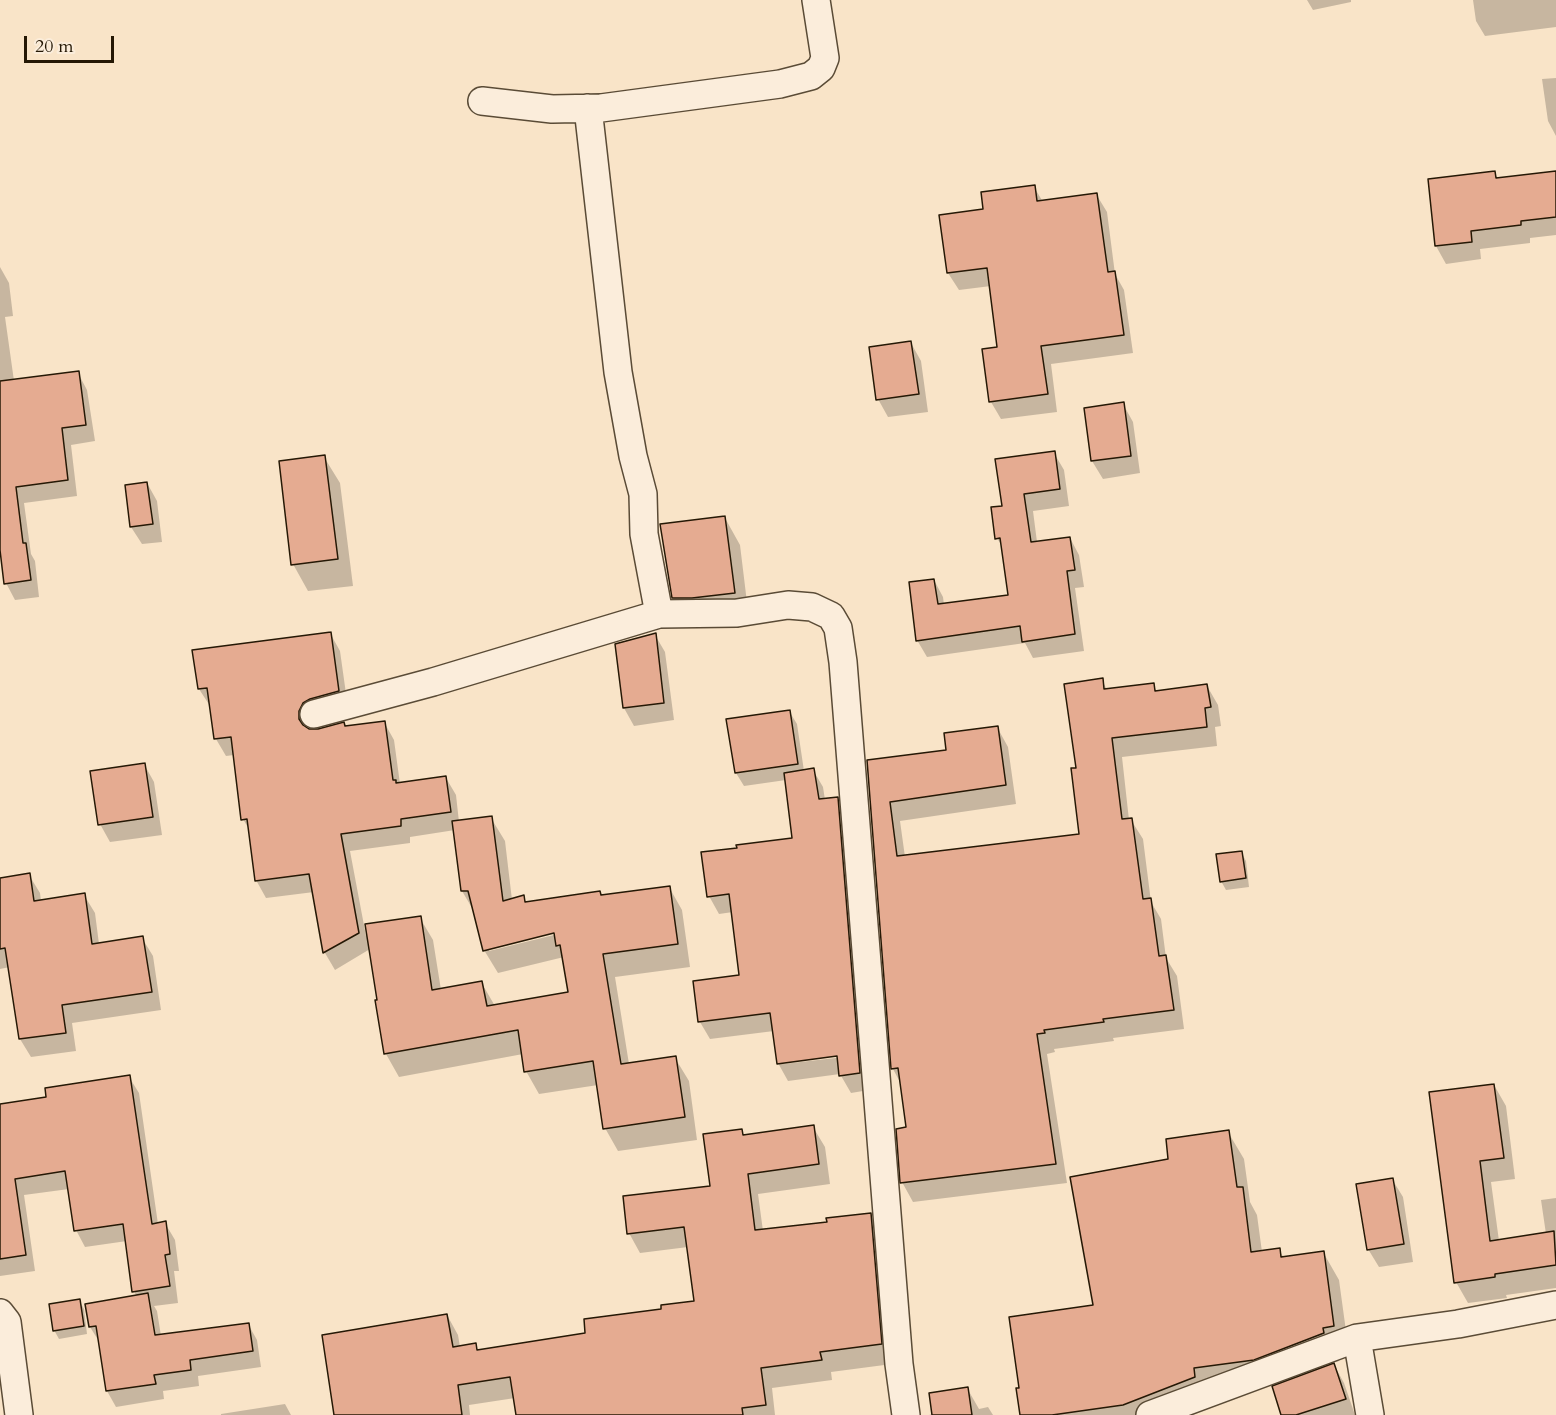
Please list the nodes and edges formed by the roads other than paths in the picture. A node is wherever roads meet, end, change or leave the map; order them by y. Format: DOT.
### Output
graph roads {
  1 [pos="816,0"];
  2 [pos="482,101"];
  3 [pos="588,108"];
  4 [pos="659,614"];
  5 [pos="314,714"];
  6 [pos="1556,1305"];
  7 [pos="0,1313"];
  8 [pos="1357,1338"];
  9 [pos="19,1415"];
  10 [pos="906,1415"];
  11 [pos="1150,1415"];
  12 [pos="1370,1415"];
  1 -- 3 [label="street"];
  2 -- 3 [label="street"];
  3 -- 4 [label="street"];
  4 -- 5 [label="street"];
  4 -- 10 [label="street"];
  6 -- 8 [label="street"];
  7 -- 9 [label="street"];
  8 -- 11 [label="street"];
  8 -- 12 [label="street"];
}
